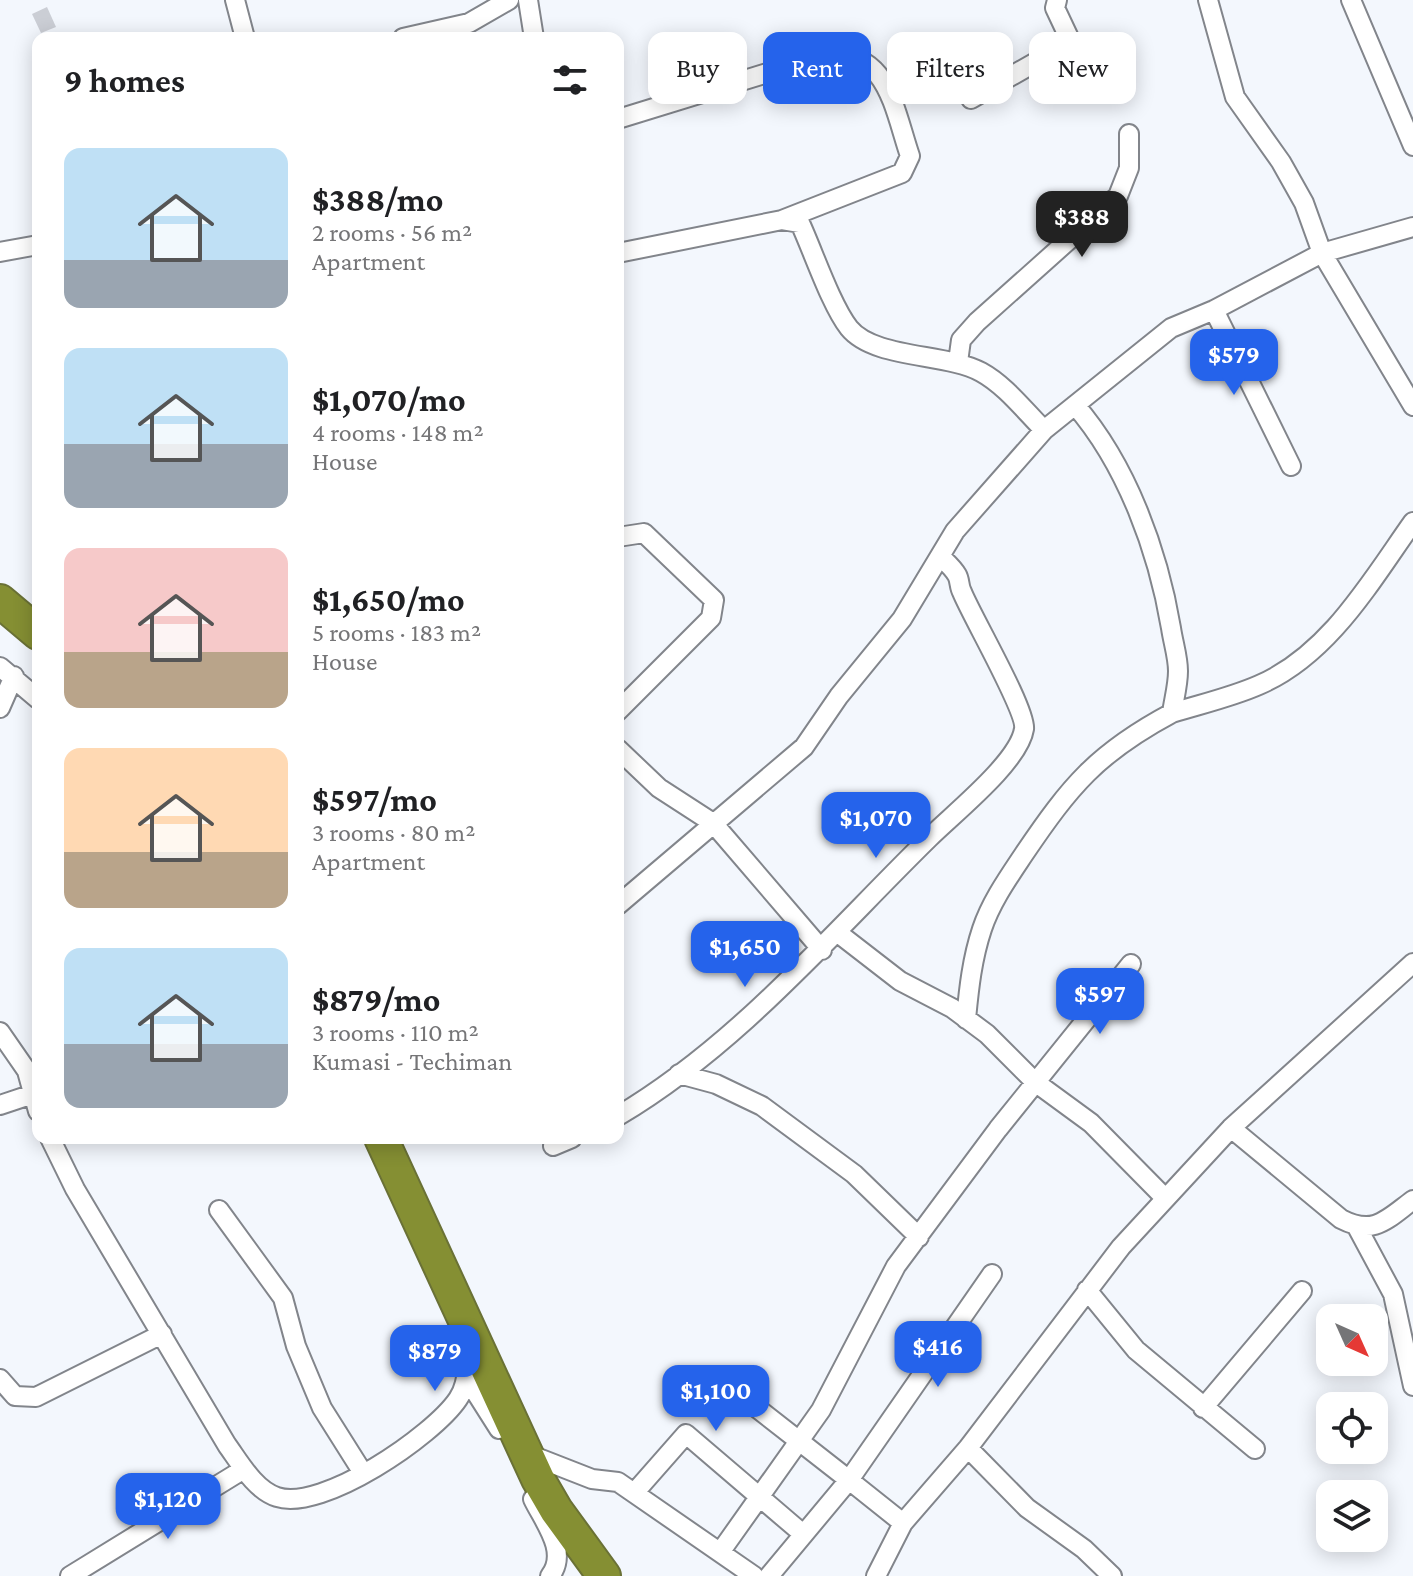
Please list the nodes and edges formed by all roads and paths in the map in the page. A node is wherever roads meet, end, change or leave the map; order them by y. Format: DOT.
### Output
graph roads {
  1 [pos="235,0"];
  2 [pos="509,0"];
  3 [pos="528,0"];
  4 [pos="1057,0"];
  5 [pos="1208,0"];
  6 [pos="1351,0"];
  7 [pos="243,32"];
  8 [pos="429,32"];
  9 [pos="533,32"];
  10 [pos="1066,32"];
  11 [pos="624,117"];
  12 [pos="1129,134"];
  13 [pos="1413,146"];
  14 [pos="782,220"];
  15 [pos="1413,227"];
  16 [pos="32,246"];
  17 [pos="0,252"];
  18 [pos="624,252"];
  19 [pos="1322,253"];
  20 [pos="1214,310"];
  21 [pos="958,362"];
  22 [pos="1075,405"];
  23 [pos="1413,406"];
  24 [pos="1044,430"];
  25 [pos="1291,466"];
  26 [pos="1413,522"];
  27 [pos="624,536"];
  28 [pos="941,557"];
  29 [pos="0,601"];
  30 [pos="32,628"];
  31 [pos="7,672"];
  32 [pos="32,694"];
  33 [pos="624,705"];
  34 [pos="0,708"];
  35 [pos="1172,713"];
  36 [pos="624,755"];
  37 [pos="713,823"];
  38 [pos="624,900"];
  39 [pos="838,933"];
  40 [pos="822,950"];
  41 [pos="1413,963"];
  42 [pos="1131,964"];
  43 [pos="966,1019"];
  44 [pos="0,1032"];
  45 [pos="679,1074"];
  46 [pos="1035,1082"];
  47 [pos="32,1089"];
  48 [pos="32,1103"];
  49 [pos="0,1105"];
  50 [pos="624,1112"];
  51 [pos="1231,1128"];
  52 [pos="53,1144"];
  53 [pos="384,1144"];
  54 [pos="558,1144"];
  55 [pos="553,1146"];
  56 [pos="1165,1198"];
  57 [pos="1413,1200"];
  58 [pos="219,1210"];
  59 [pos="1357,1227"];
  60 [pos="919,1237"];
  61 [pos="992,1274"];
  62 [pos="450,1288"];
  63 [pos="1087,1290"];
  64 [pos="1302,1291"];
  65 [pos="162,1334"];
  66 [pos="466,1377"];
  67 [pos="0,1379"];
  68 [pos="1413,1386"];
  69 [pos="730,1387"];
  70 [pos="1203,1408"];
  71 [pos="799,1439"];
  72 [pos="968,1448"];
  73 [pos="1255,1449"];
  74 [pos="526,1453"];
  75 [pos="244,1469"];
  76 [pos="363,1473"];
  77 [pos="849,1480"];
  78 [pos="635,1492"];
  79 [pos="761,1499"];
  80 [pos="903,1523"];
  81 [pos="803,1534"];
  82 [pos="721,1551"];
  83 [pos="70,1576"];
  84 [pos="550,1576"];
  85 [pos="604,1576"];
  86 [pos="754,1576"];
  87 [pos="769,1576"];
  88 [pos="876,1576"];
  89 [pos="1112,1576"];
  1 -- 7 [label="street"];
  2 -- 8 [label="street"];
  3 -- 9 [label="street"];
  4 -- 10 [label="street"];
  5 -- 19 [label="street"];
  6 -- 13 [label="street"];
  11 -- 14 [label="street"];
  12 -- 21 [label="street"];
  14 -- 18 [label="street"];
  14 -- 21 [label="street"];
  15 -- 19 [label="street"];
  16 -- 17 [label="street"];
  19 -- 20 [label="street"];
  19 -- 23 [label="street"];
  20 -- 22 [label="street"];
  20 -- 25 [label="street"];
  21 -- 24 [label="street"];
  22 -- 24 [label="street"];
  22 -- 35 [label="street"];
  24 -- 28 [label="street"];
  26 -- 35 [label="street"];
  27 -- 33 [label="street"];
  28 -- 37 [label="street"];
  28 -- 39 [label="street"];
  29 -- 30 [label="highway"];
  31 -- 32 [label="street"];
  31 -- 34 [label="street"];
  35 -- 43 [label="street"];
  36 -- 37 [label="street"];
  37 -- 38 [label="street"];
  37 -- 40 [label="street"];
  39 -- 40 [label="street"];
  39 -- 43 [label="street"];
  40 -- 45 [label="street"];
  41 -- 51 [label="street"];
  42 -- 46 [label="street"];
  43 -- 46 [label="street"];
  44 -- 47 [label="street"];
  45 -- 50 [label="street"];
  45 -- 60 [label="street"];
  46 -- 56 [label="street"];
  46 -- 60 [label="street"];
  48 -- 49 [label="street"];
  51 -- 56 [label="street"];
  51 -- 59 [label="street"];
  52 -- 65 [label="street"];
  53 -- 62 [label="highway"];
  54 -- 55 [label="street"];
  56 -- 63 [label="street"];
  57 -- 59 [label="street"];
  58 -- 76 [label="street"];
  59 -- 68 [label="street"];
  60 -- 71 [label="street"];
  61 -- 77 [label="street"];
  62 -- 66 [label="street"];
  62 -- 74 [label="highway"];
  63 -- 70 [label="street"];
  63 -- 72 [label="street"];
  64 -- 70 [label="street"];
  65 -- 67 [label="street"];
  65 -- 75 [label="street"];
  66 -- 76 [label="street"];
  66 -- 84 [label="street"];
  69 -- 71 [label="street"];
  70 -- 73 [label="street"];
  71 -- 77 [label="street"];
  71 -- 79 [label="street"];
  72 -- 80 [label="street"];
  72 -- 89 [label="street"];
  74 -- 78 [label="street"];
  74 -- 85 [label="highway"];
  75 -- 76 [label="street"];
  75 -- 83 [label="street"];
  77 -- 80 [label="street"];
  77 -- 81 [label="street"];
  78 -- 79 [label="street"];
  78 -- 82 [label="street"];
  79 -- 81 [label="street"];
  79 -- 82 [label="street"];
  80 -- 88 [label="street"];
  81 -- 87 [label="street"];
  82 -- 86 [label="street"];
}
